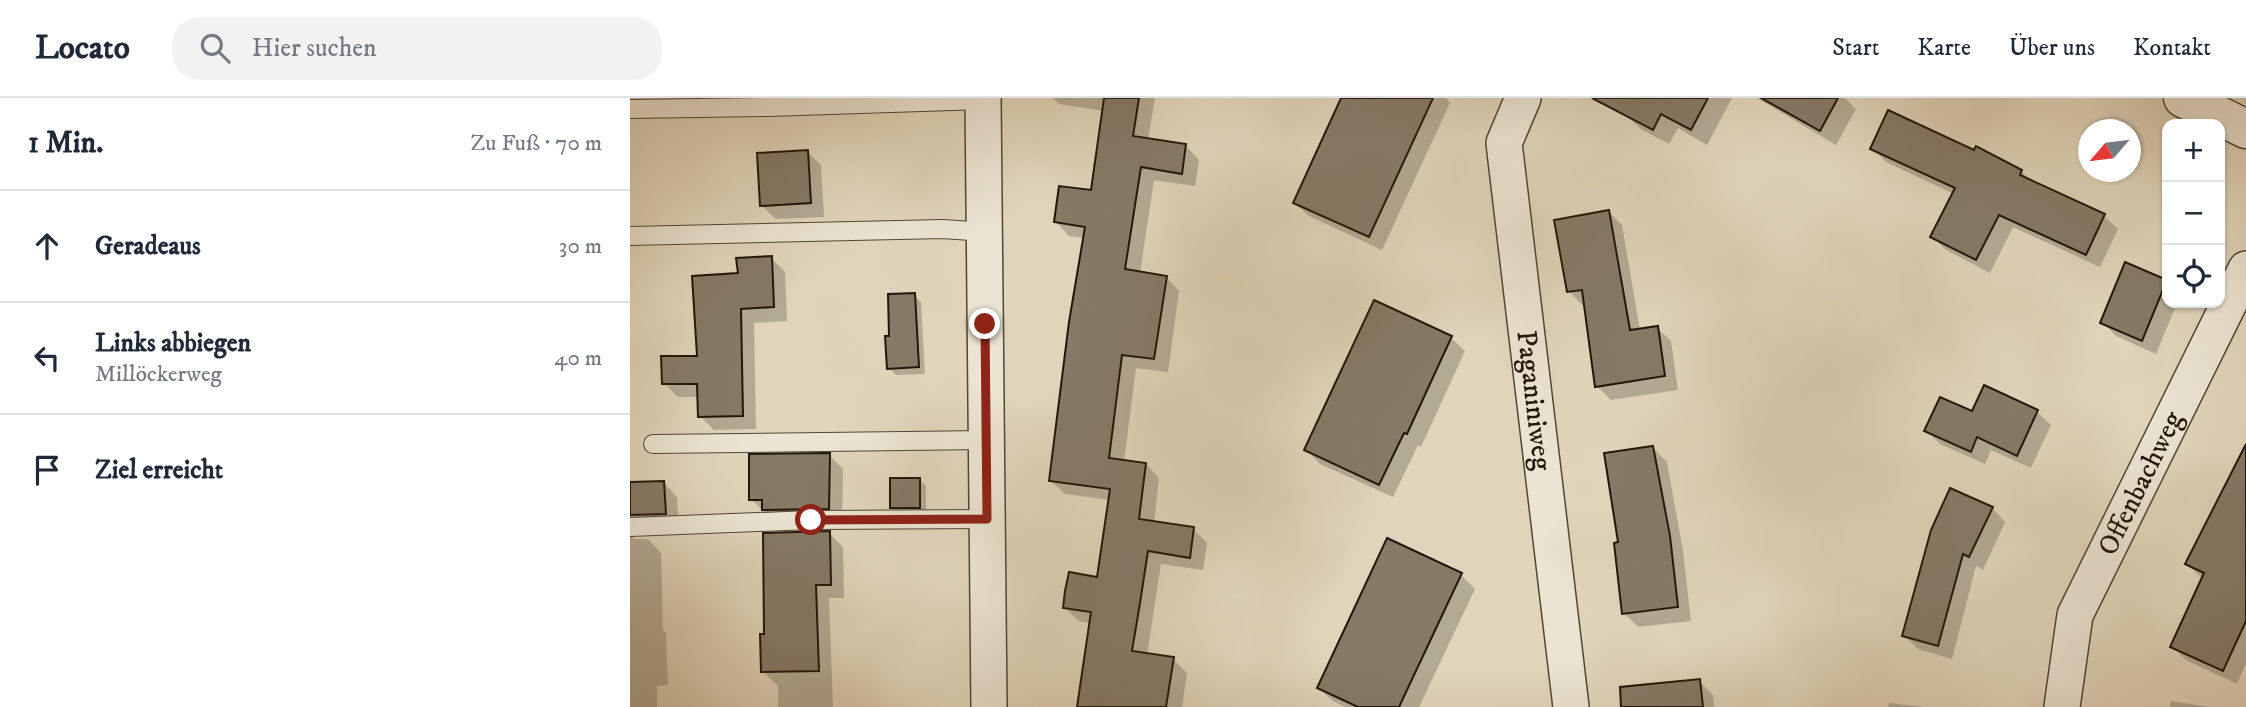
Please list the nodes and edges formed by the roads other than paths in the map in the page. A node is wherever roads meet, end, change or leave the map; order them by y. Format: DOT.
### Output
graph roads {
  1 [pos="1522,98"];
  2 [pos="2183,98"];
  3 [pos="983,99"];
  4 [pos="630,109"];
  5 [pos="2246,129"];
  6 [pos="985,232"];
  7 [pos="630,236"];
  8 [pos="2246,270"];
  9 [pos="986,440"];
  10 [pos="653,444"];
  11 [pos="987,519"];
  12 [pos="630,527"];
  13 [pos="989,707"];
  14 [pos="1571,707"];
  15 [pos="2062,707"];
  1 -- 14 [label="street, Paganiniweg"];
  2 -- 5 [label="street"];
  3 -- 4 [label="lane"];
  3 -- 6 [label="street"];
  6 -- 7 [label="lane"];
  6 -- 9 [label="street"];
  8 -- 15 [label="street, Offenbachweg"];
  9 -- 10 [label="lane"];
  9 -- 11 [label="street"];
  11 -- 12 [label="lane"];
  11 -- 13 [label="street"];
}
